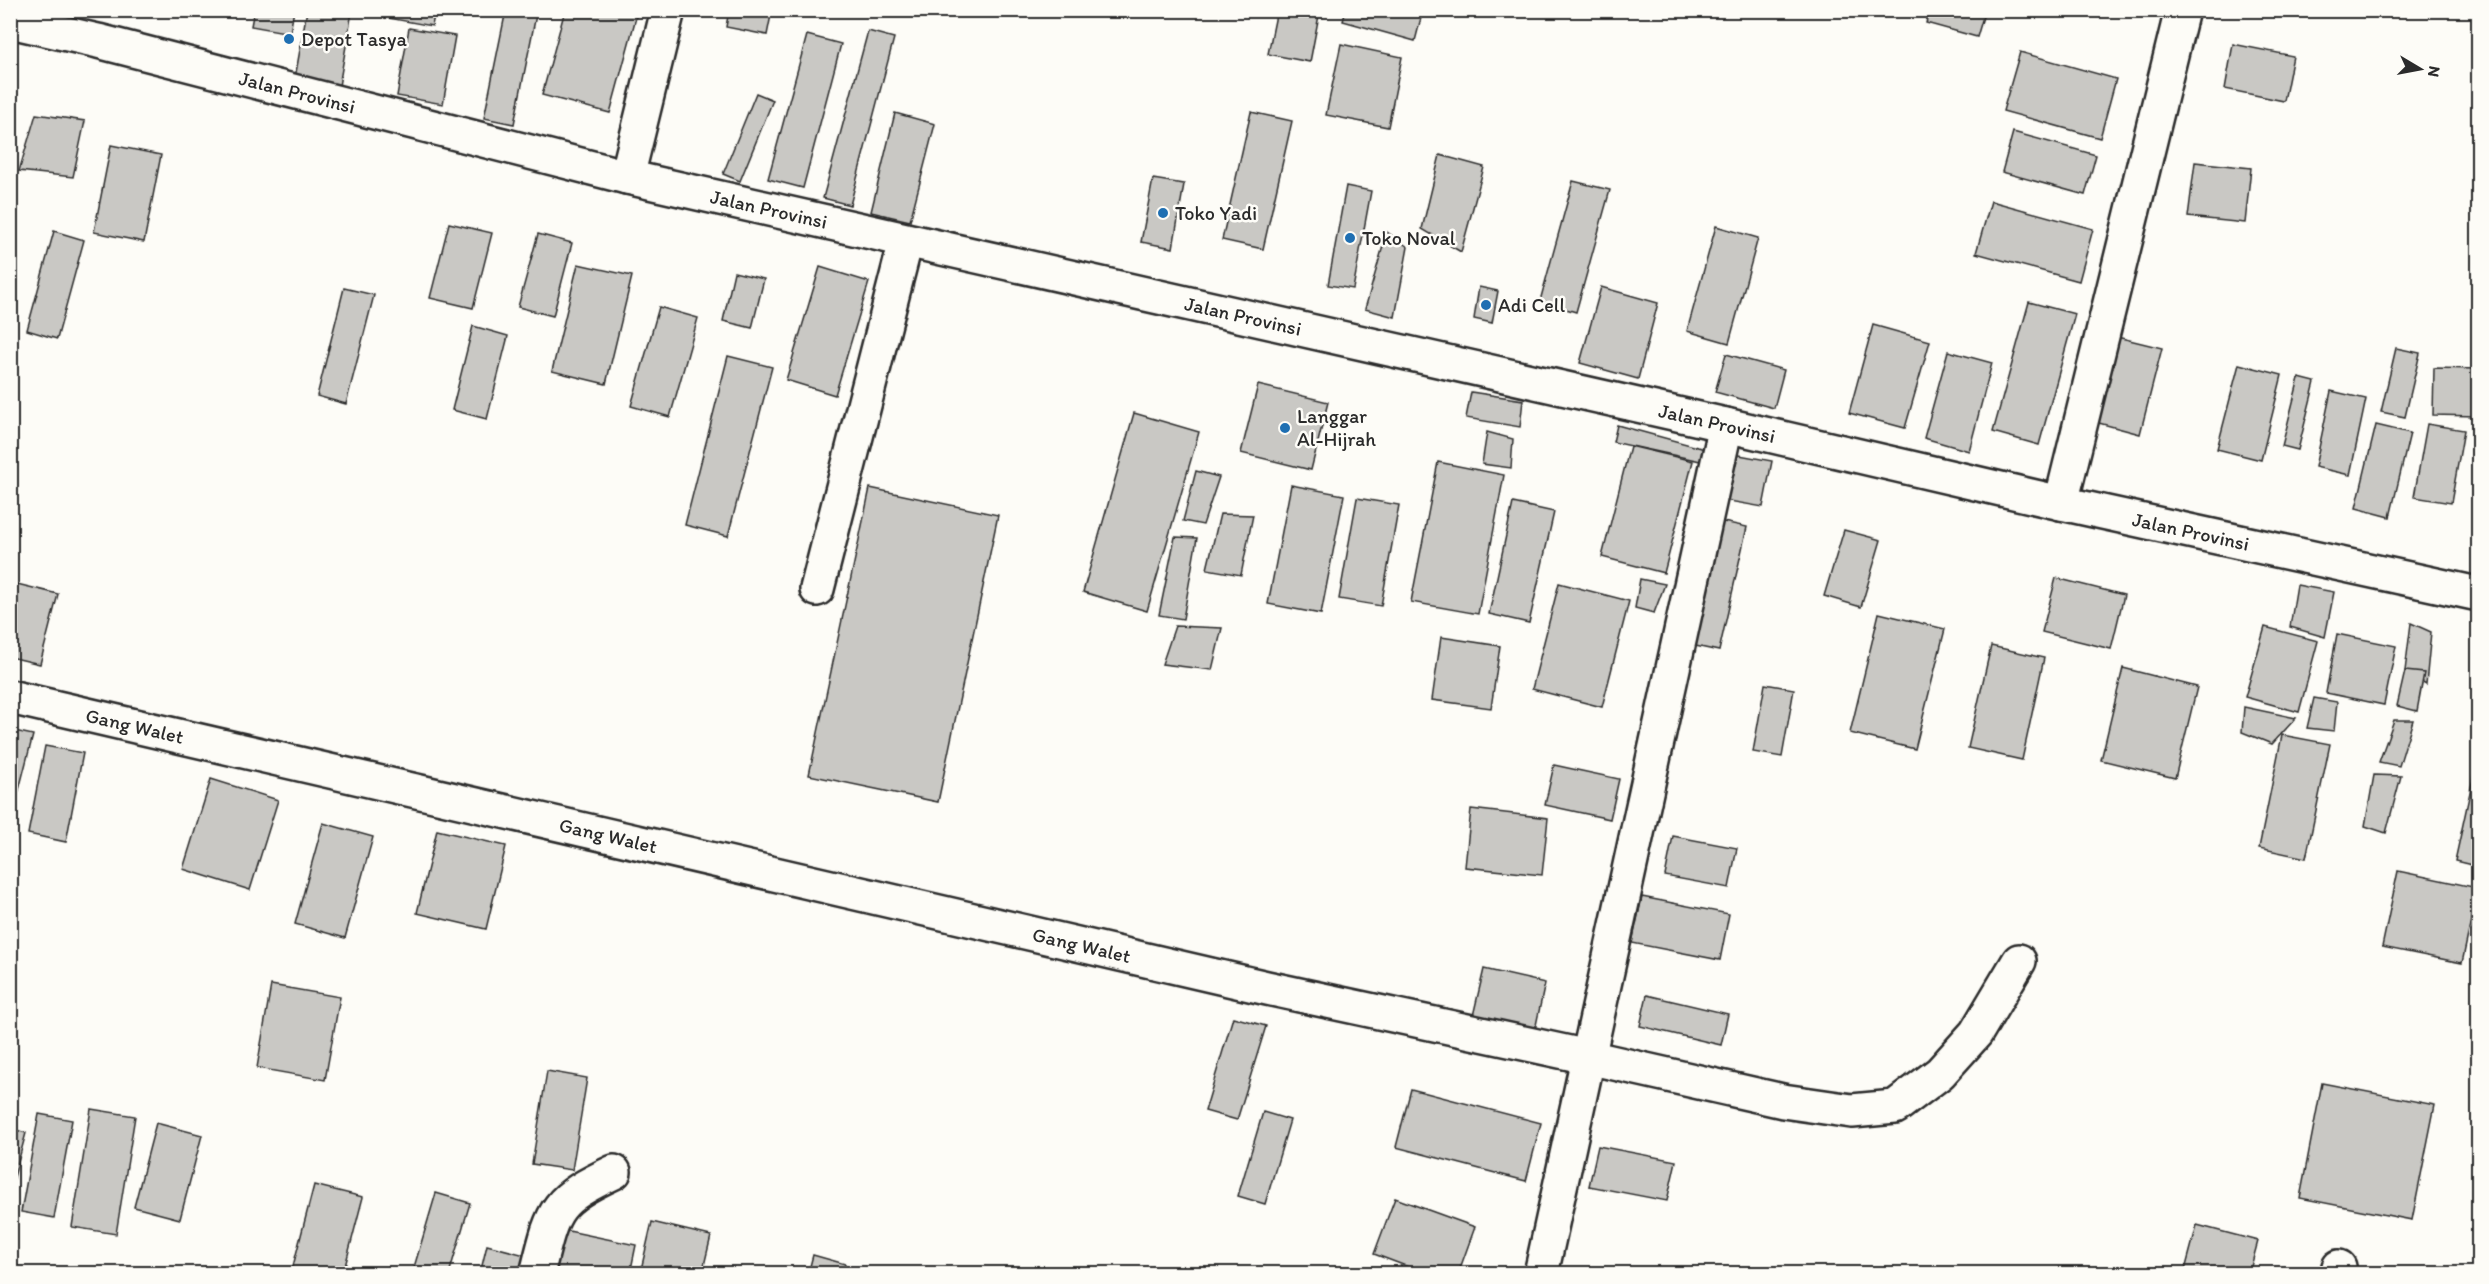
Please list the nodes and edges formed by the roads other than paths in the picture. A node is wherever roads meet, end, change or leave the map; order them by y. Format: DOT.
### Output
graph roads {
  1 [pos="668,10"];
  2 [pos="2182,10"];
  3 [pos="10,21"];
  4 [pos="627,177"];
  5 [pos="906,241"];
  6 [pos="1726,425"];
  7 [pos="2061,503"];
  8 [pos="817,589"];
  9 [pos="2478,594"];
  10 [pos="10,697"];
  11 [pos="2019,961"];
  12 [pos="1588,1057"];
  13 [pos="614,1172"];
  14 [pos="537,1274"];
  15 [pos="1541,1274"];
  1 -- 4 [label="street"];
  2 -- 7 [label="street"];
  3 -- 4 [label="street, Jalan Provinsi"];
  4 -- 5 [label="street, Jalan Provinsi"];
  5 -- 6 [label="street, Jalan Provinsi"];
  5 -- 8 [label="street"];
  6 -- 7 [label="street, Jalan Provinsi"];
  6 -- 12 [label="street"];
  7 -- 9 [label="street, Jalan Provinsi"];
  10 -- 12 [label="street, Gang Walet"];
  11 -- 12 [label="street, Gang Walet"];
  12 -- 15 [label="street"];
  13 -- 14 [label="street"];
}
